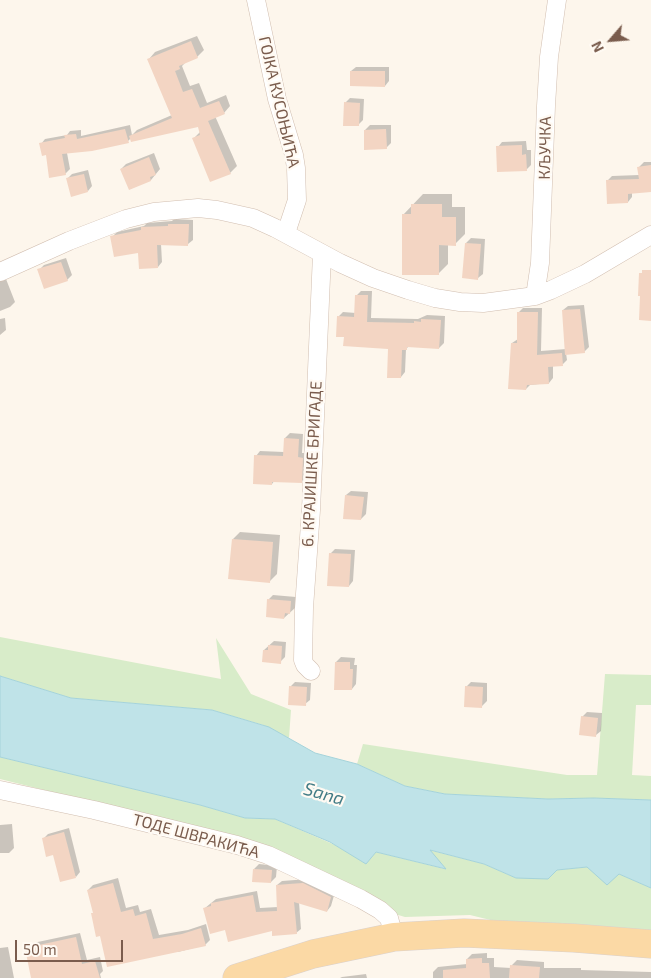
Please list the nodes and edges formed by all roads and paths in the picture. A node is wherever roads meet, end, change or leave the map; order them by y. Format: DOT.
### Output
graph roads {
  1 [pos="256,0"];
  2 [pos="557,0"];
  3 [pos="286,233"];
  4 [pos="651,235"];
  5 [pos="322,254"];
  6 [pos="0,272"];
  7 [pos="535,296"];
  8 [pos="311,671"];
  9 [pos="0,790"];
  10 [pos="394,938"];
  11 [pos="651,944"];
  12 [pos="237,978"];
  1 -- 3 [label="street, ГОЈКА КУСОЊИЋА"];
  2 -- 7 [label="street, КЉУЧКА"];
  3 -- 5 [label="street"];
  3 -- 6 [label="street"];
  4 -- 7 [label="street"];
  5 -- 7 [label="street"];
  5 -- 8 [label="street, 6. КРАЈИШКЕ БРИГАДЕ"];
  9 -- 10 [label="street, ТОДЕ ШВРАКИЋА"];
  10 -- 11 [label="main road"];
  10 -- 12 [label="main road"];
}
